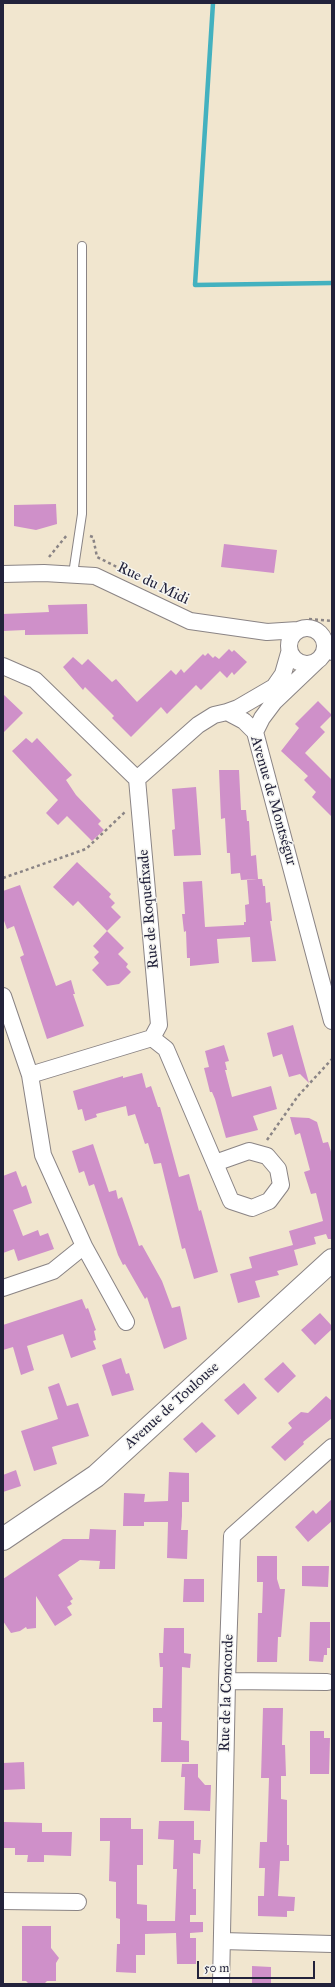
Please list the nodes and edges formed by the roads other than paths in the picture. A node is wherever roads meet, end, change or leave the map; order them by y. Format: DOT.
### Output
graph roads {
  1 [pos="82,246"];
  2 [pos="3,574"];
  3 [pos="73,574"];
  4 [pos="300,624"];
  5 [pos="267,632"];
  6 [pos="324,633"];
  7 [pos="289,651"];
  8 [pos="326,654"];
  9 [pos="3,666"];
  10 [pos="227,712"];
  11 [pos="255,732"];
  12 [pos="137,779"];
  13 [pos="3,996"];
  14 [pos="332,1022"];
  15 [pos="152,1038"];
  16 [pos="30,1075"];
  17 [pos="215,1163"];
  18 [pos="84,1246"];
  19 [pos="332,1260"];
  20 [pos="3,1288"];
  21 [pos="126,1322"];
  22 [pos="332,1447"];
  23 [pos="3,1539"];
  24 [pos="227,1681"];
  25 [pos="327,1682"];
  26 [pos="3,1902"];
  27 [pos="78,1902"];
  28 [pos="222,1941"];
  29 [pos="332,1944"];
  30 [pos="221,1984"];
  1 -- 3 [label="lane"];
  2 -- 3 [label="street, Rue du Midi"];
  3 -- 5 [label="street, Rue du Midi"];
  4 -- 5 [label="street, Rue du Midi"];
  4 -- 6 [label="street, Rue du Midi"];
  4 -- 7 [label="street"];
  5 -- 7 [label="street"];
  6 -- 8 [label="street, Rue du Midi"];
  7 -- 8 [label="street"];
  7 -- 10 [label="street"];
  8 -- 11 [label="street"];
  9 -- 12 [label="street"];
  10 -- 11 [label="street, Avenue de Montségur"];
  10 -- 12 [label="street"];
  11 -- 14 [label="street, Avenue de Montségur"];
  12 -- 15 [label="street, Rue de Roquefixade"];
  13 -- 16 [label="street"];
  15 -- 16 [label="street"];
  15 -- 17 [label="street"];
  16 -- 18 [label="street"];
  17 -- 17 [label="street"];
  18 -- 20 [label="street"];
  18 -- 21 [label="street"];
  19 -- 23 [label="street, Avenue de Toulouse"];
  22 -- 24 [label="street, Rue de la Concorde"];
  24 -- 25 [label="street"];
  24 -- 28 [label="street, Rue de la Concorde"];
  26 -- 27 [label="street"];
  28 -- 29 [label="street"];
  28 -- 30 [label="street, Rue de la Concorde"];
}
